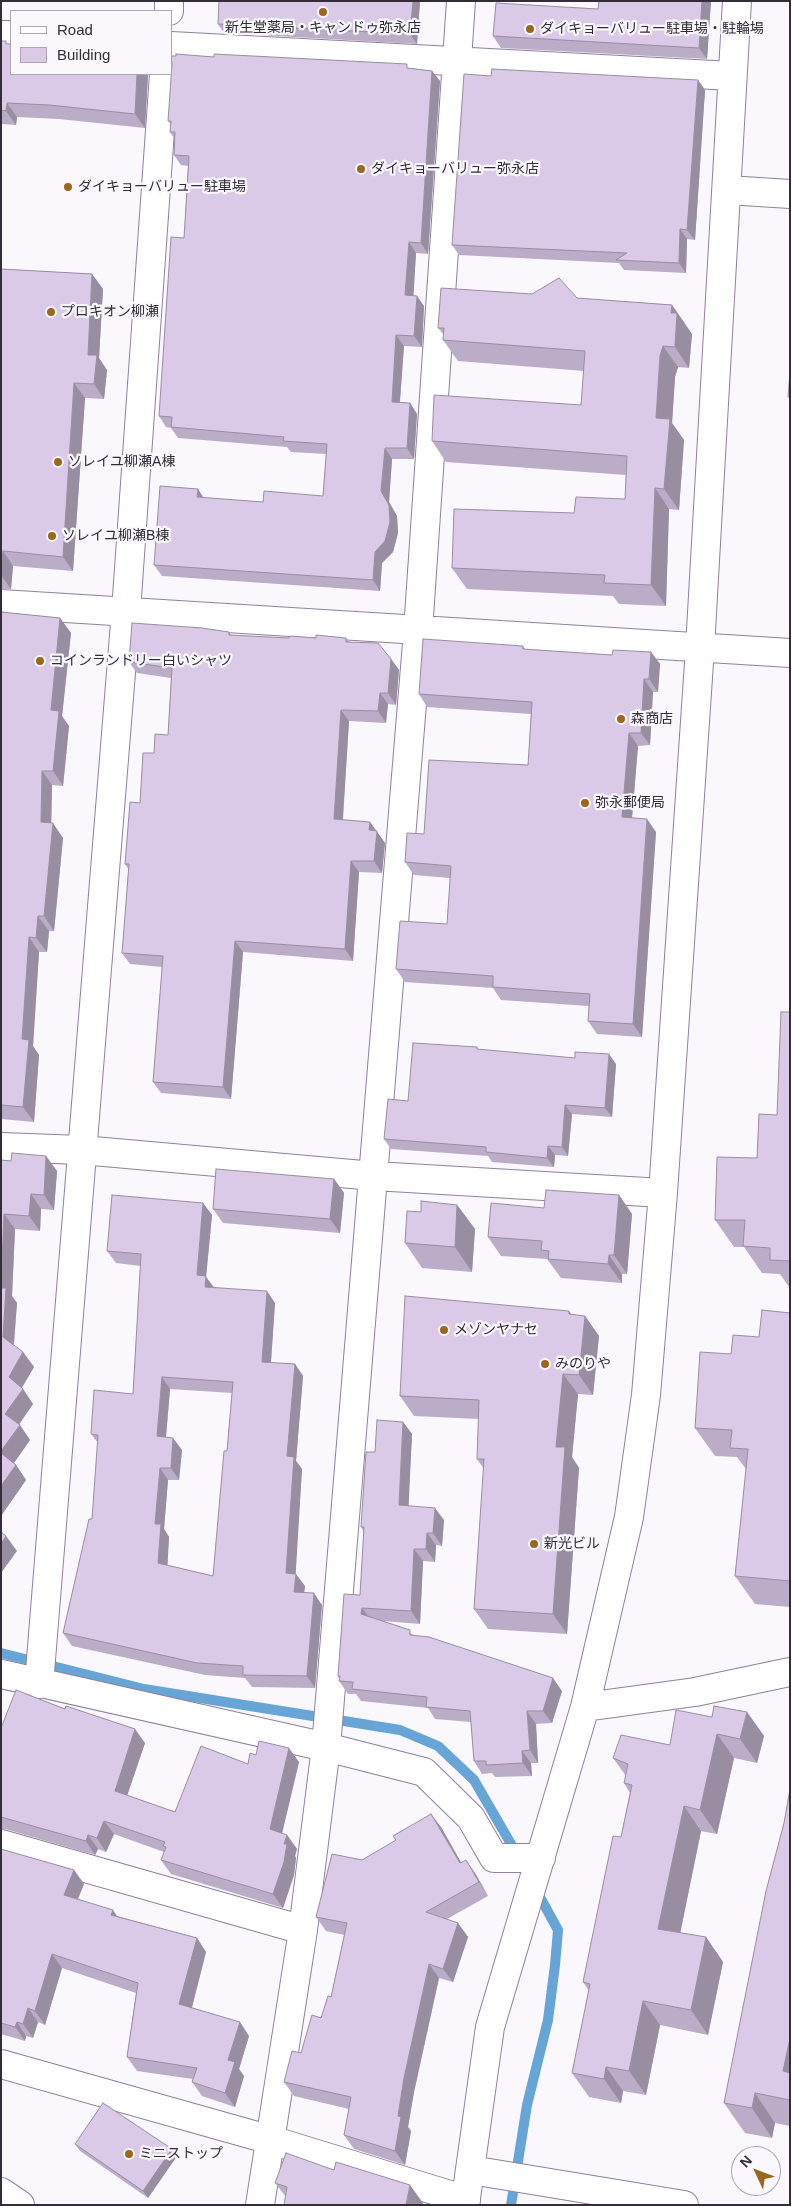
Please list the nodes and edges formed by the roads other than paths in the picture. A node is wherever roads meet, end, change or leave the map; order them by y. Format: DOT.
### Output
graph roads {
  1 [pos="461,1"];
  2 [pos="737,1"];
  3 [pos="172,46"];
  4 [pos="457,62"];
  5 [pos="164,75"];
  6 [pos="732,76"];
  7 [pos="727,190"];
  8 [pos="790,194"];
  9 [pos="1,604"];
  10 [pos="126,612"];
  11 [pos="418,631"];
  12 [pos="700,648"];
  13 [pos="790,653"];
  14 [pos="1,1147"];
  15 [pos="82,1150"];
  16 [pos="374,1176"];
  17 [pos="663,1193"];
  18 [pos="790,1672"];
  19 [pos="1,1674"];
  20 [pos="39,1684"];
  21 [pos="585,1706"];
  22 [pos="326,1747"];
  23 [pos="1,1844"];
  24 [pos="534,1857"];
  25 [pos="304,1930"];
  26 [pos="1,2064"];
  27 [pos="270,2140"];
  28 [pos="471,2170"];
  29 [pos="1,2192"];
  30 [pos="465,2202"];
  31 [pos="20,2205"];
  32 [pos="260,2205"];
  33 [pos="684,2205"];
  1 -- 4 [label="street"];
  2 -- 6 [label="street"];
  3 -- 4 [label="street"];
  4 -- 6 [label="street"];
  4 -- 11 [label="street"];
  5 -- 10 [label="street"];
  6 -- 7 [label="street"];
  7 -- 8 [label="street"];
  7 -- 12 [label="street"];
  9 -- 10 [label="street"];
  10 -- 11 [label="street"];
  10 -- 15 [label="street"];
  11 -- 12 [label="street"];
  11 -- 16 [label="street"];
  12 -- 13 [label="street"];
  12 -- 17 [label="street"];
  14 -- 15 [label="street"];
  15 -- 16 [label="street"];
  15 -- 20 [label="street"];
  16 -- 17 [label="street"];
  16 -- 22 [label="street"];
  17 -- 21 [label="street"];
  18 -- 21 [label="street"];
  19 -- 20 [label="street"];
  20 -- 22 [label="street"];
  21 -- 24 [label="street"];
  22 -- 24 [label="street"];
  22 -- 25 [label="street"];
  23 -- 25 [label="street"];
  24 -- 28 [label="street"];
  25 -- 27 [label="street"];
  26 -- 27 [label="street"];
  27 -- 30 [label="street"];
  27 -- 32 [label="street"];
  28 -- 30 [label="street"];
  28 -- 33 [label="street"];
  29 -- 31 [label="street"];
}
